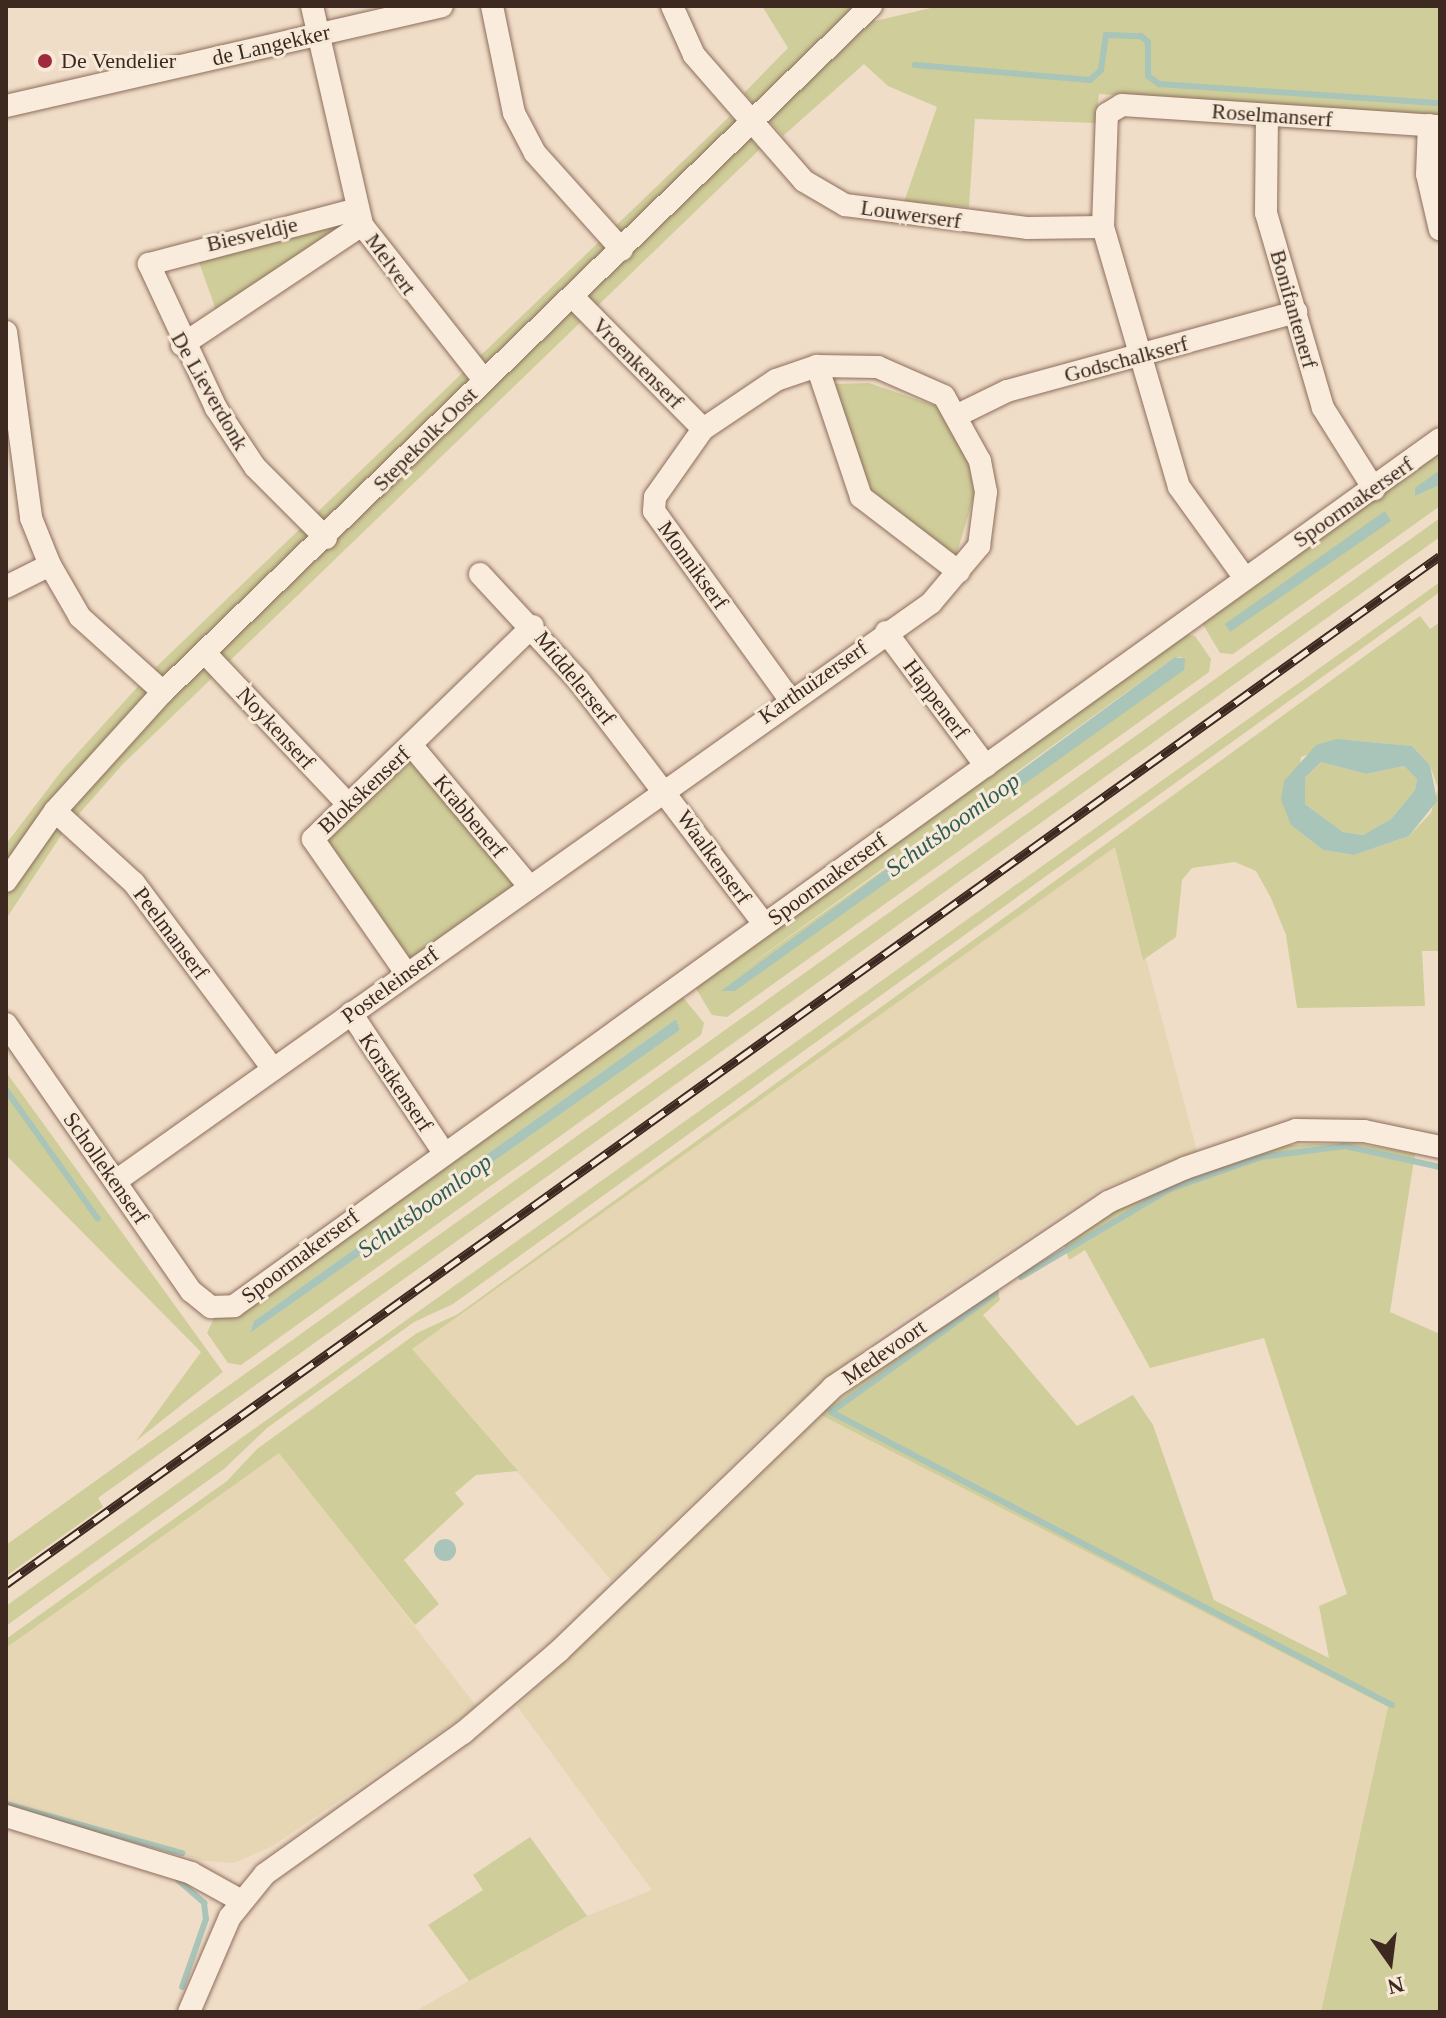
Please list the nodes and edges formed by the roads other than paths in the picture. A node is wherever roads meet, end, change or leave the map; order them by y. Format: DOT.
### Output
graph roads {
  1 [pos="312,6"];
  2 [pos="442,6"];
  3 [pos="492,6"];
  4 [pos="672,6"];
  5 [pos="871,9"];
  6 [pos="319,34"];
  7 [pos="6,106"];
  8 [pos="1267,115"];
  9 [pos="756,120"];
  10 [pos="1435,126"];
  11 [pos="359,217"];
  12 [pos="1103,227"];
  13 [pos="1440,230"];
  14 [pos="622,250"];
  15 [pos="149,264"];
  16 [pos="573,297"];
  17 [pos="1296,312"];
  18 [pos="6,332"];
  19 [pos="182,345"];
  20 [pos="1142,355"];
  21 [pos="817,366"];
  22 [pos="484,380"];
  23 [pos="960,414"];
  24 [pos="703,429"];
  25 [pos="1440,439"];
  26 [pos="1374,489"];
  27 [pos="326,538"];
  28 [pos="50,565"];
  29 [pos="959,572"];
  30 [pos="480,574"];
  31 [pos="1244,577"];
  32 [pos="6,587"];
  33 [pos="533,626"];
  34 [pos="886,632"];
  35 [pos="205,653"];
  36 [pos="163,692"];
  37 [pos="789,698"];
  38 [pos="412,746"];
  39 [pos="986,766"];
  40 [pos="664,789"];
  41 [pos="347,803"];
  42 [pos="55,811"];
  43 [pos="6,881"];
  44 [pos="529,886"];
  45 [pos="764,924"];
  46 [pos="406,973"];
  47 [pos="351,1013"];
  48 [pos="6,1024"];
  49 [pos="273,1069"];
  50 [pos="1440,1147"];
  51 [pos="442,1150"];
  52 [pos="116,1181"];
  53 [pos="211,1307"];
  54 [pos="6,1816"];
  55 [pos="240,1900"];
  56 [pos="189,2012"];
  1 -- 6 [label="street, Melvert"];
  2 -- 6 [label="street, de Langekker"];
  3 -- 14 [label="street"];
  4 -- 9 [label="street, Louwerserf"];
  5 -- 9 [label="street, Stepekolk-Oost"];
  6 -- 7 [label="street, de Langekker"];
  6 -- 11 [label="street, Melvert"];
  8 -- 10 [label="street, Roselmanserf"];
  8 -- 12 [label="street, Roselmanserf"];
  8 -- 17 [label="street, Bonifantenerf"];
  9 -- 12 [label="street, Louwerserf"];
  9 -- 14 [label="street, Stepekolk-Oost"];
  10 -- 13 [label="street"];
  11 -- 15 [label="street, Biesveldje"];
  11 -- 19 [label="street, Biesveldje"];
  11 -- 22 [label="street, Melvert"];
  12 -- 20 [label="street"];
  14 -- 16 [label="street, Stepekolk-Oost"];
  15 -- 19 [label="street, De Lieverdonk"];
  16 -- 22 [label="street, Stepekolk-Oost"];
  16 -- 24 [label="street, Vroenkenserf"];
  17 -- 20 [label="street, Godschalkserf"];
  17 -- 26 [label="street, Bonifantenerf"];
  18 -- 28 [label="street"];
  19 -- 27 [label="street, De Lieverdonk"];
  20 -- 23 [label="street, Godschalkserf"];
  20 -- 31 [label="street"];
  21 -- 23 [label="street"];
  21 -- 24 [label="street"];
  21 -- 29 [label="street"];
  22 -- 27 [label="street, Stepekolk-Oost"];
  23 -- 29 [label="street, Karthuizerserf"];
  24 -- 37 [label="street, Monnikserf"];
  25 -- 26 [label="street, Spoormakerserf"];
  26 -- 31 [label="street, Spoormakerserf"];
  27 -- 35 [label="street, Stepekolk-Oost"];
  28 -- 32 [label="street"];
  28 -- 36 [label="street"];
  29 -- 34 [label="street, Karthuizerserf"];
  30 -- 33 [label="street, Middelerserf"];
  31 -- 39 [label="street, Spoormakerserf"];
  33 -- 38 [label="street, Blokskenserf"];
  33 -- 40 [label="street, Middelerserf"];
  34 -- 37 [label="street, Karthuizerserf"];
  34 -- 39 [label="street, Happenerf"];
  35 -- 36 [label="street, Stepekolk-Oost"];
  35 -- 41 [label="street, Noykenserf"];
  36 -- 42 [label="street, Stepekolk-Oost"];
  37 -- 40 [label="street, Karthuizerserf"];
  38 -- 41 [label="street, Blokskenserf"];
  38 -- 44 [label="street, Krabbenerf"];
  39 -- 45 [label="street, Spoormakerserf"];
  40 -- 44 [label="street, Posteleinserf"];
  40 -- 45 [label="street, Waalkenserf"];
  41 -- 46 [label="street, Blokskenserf"];
  42 -- 43 [label="street, Stepekolk-Oost"];
  42 -- 49 [label="street, Peelmanserf"];
  44 -- 46 [label="street, Posteleinserf"];
  45 -- 51 [label="street, Spoormakerserf"];
  46 -- 47 [label="street, Posteleinserf"];
  47 -- 49 [label="street, Posteleinserf"];
  47 -- 51 [label="street, Korstkenserf"];
  48 -- 52 [label="street, Schollekenserf"];
  49 -- 52 [label="street, Posteleinserf"];
  50 -- 55 [label="street, Medevoort"];
  51 -- 53 [label="street, Spoormakerserf"];
  52 -- 53 [label="street, Schollekenserf"];
  54 -- 55 [label="street"];
  55 -- 56 [label="street"];
}
